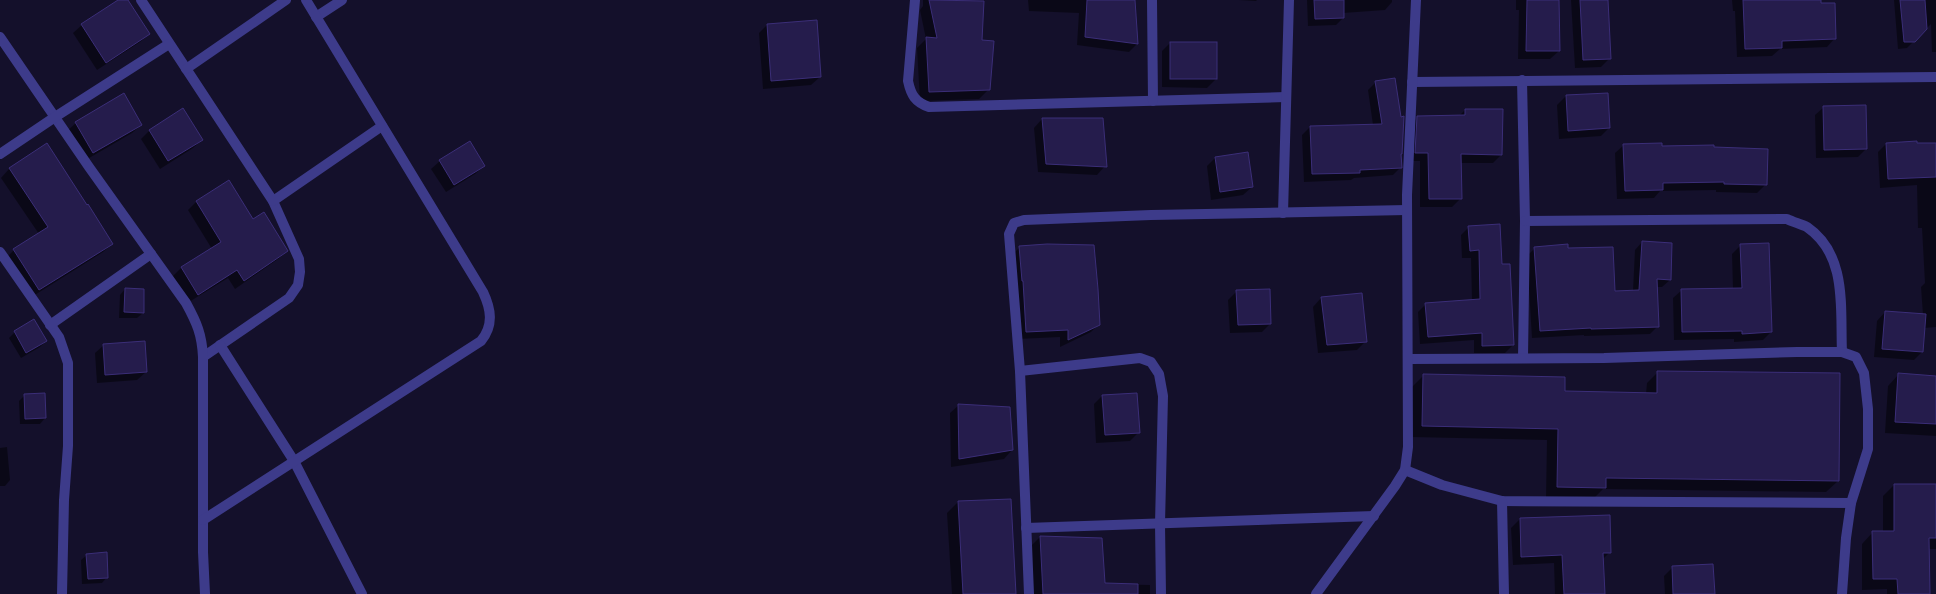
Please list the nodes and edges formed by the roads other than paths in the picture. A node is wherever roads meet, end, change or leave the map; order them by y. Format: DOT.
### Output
graph roads {
  1 [pos="140,0"];
  2 [pos="286,0"];
  3 [pos="306,0"];
  4 [pos="342,0"];
  5 [pos="915,0"];
  6 [pos="1152,0"];
  7 [pos="1289,0"];
  8 [pos="1416,0"];
  9 [pos="316,18"];
  10 [pos="0,37"];
  11 [pos="170,44"];
  12 [pos="186,69"];
  13 [pos="1936,77"];
  14 [pos="1522,80"];
  15 [pos="1412,82"];
  16 [pos="1286,97"];
  17 [pos="1153,101"];
  18 [pos="54,117"];
  19 [pos="382,126"];
  20 [pos="0,154"];
  21 [pos="273,201"];
  22 [pos="1407,210"];
  23 [pos="1283,213"];
  24 [pos="1525,221"];
  25 [pos="0,252"];
  26 [pos="151,254"];
  27 [pos="50,325"];
  28 [pos="220,345"];
  29 [pos="1842,352"];
  30 [pos="203,357"];
  31 [pos="1408,358"];
  32 [pos="1522,358"];
  33 [pos="1020,370"];
  34 [pos="294,461"];
  35 [pos="1405,470"];
  36 [pos="1502,501"];
  37 [pos="1851,503"];
  38 [pos="1374,516"];
  39 [pos="203,520"];
  40 [pos="1160,524"];
  41 [pos="1026,528"];
  42 [pos="62,594"];
  43 [pos="205,594"];
  44 [pos="362,594"];
  45 [pos="1029,594"];
  46 [pos="1160,594"];
  47 [pos="1316,594"];
  48 [pos="1504,594"];
  49 [pos="1842,594"];
  1 -- 11 [label="street"];
  2 -- 12 [label="street"];
  3 -- 9 [label="street"];
  4 -- 9 [label="street"];
  5 -- 17 [label="street"];
  6 -- 17 [label="street"];
  7 -- 16 [label="street"];
  8 -- 15 [label="street"];
  9 -- 19 [label="street"];
  10 -- 18 [label="street"];
  11 -- 12 [label="street"];
  11 -- 18 [label="street"];
  12 -- 21 [label="street"];
  13 -- 14 [label="street"];
  14 -- 15 [label="street"];
  14 -- 24 [label="street"];
  15 -- 22 [label="street"];
  16 -- 17 [label="street"];
  16 -- 23 [label="street"];
  18 -- 20 [label="street"];
  18 -- 26 [label="street"];
  19 -- 21 [label="street"];
  19 -- 34 [label="street"];
  21 -- 28 [label="street"];
  22 -- 23 [label="street"];
  22 -- 31 [label="street"];
  23 -- 33 [label="street"];
  24 -- 29 [label="street"];
  24 -- 32 [label="street"];
  25 -- 27 [label="street"];
  26 -- 27 [label="street"];
  26 -- 30 [label="street"];
  27 -- 42 [label="street"];
  28 -- 30 [label="street"];
  28 -- 34 [label="street"];
  29 -- 32 [label="street"];
  29 -- 37 [label="street"];
  30 -- 39 [label="street"];
  31 -- 32 [label="street"];
  31 -- 35 [label="street"];
  33 -- 40 [label="street"];
  33 -- 41 [label="street"];
  34 -- 39 [label="street"];
  34 -- 44 [label="street"];
  35 -- 36 [label="street"];
  35 -- 38 [label="street"];
  36 -- 37 [label="street"];
  36 -- 48 [label="street"];
  37 -- 49 [label="street"];
  38 -- 40 [label="street"];
  38 -- 47 [label="street"];
  39 -- 43 [label="street"];
  40 -- 41 [label="street"];
  40 -- 46 [label="street"];
  41 -- 45 [label="street"];
}
